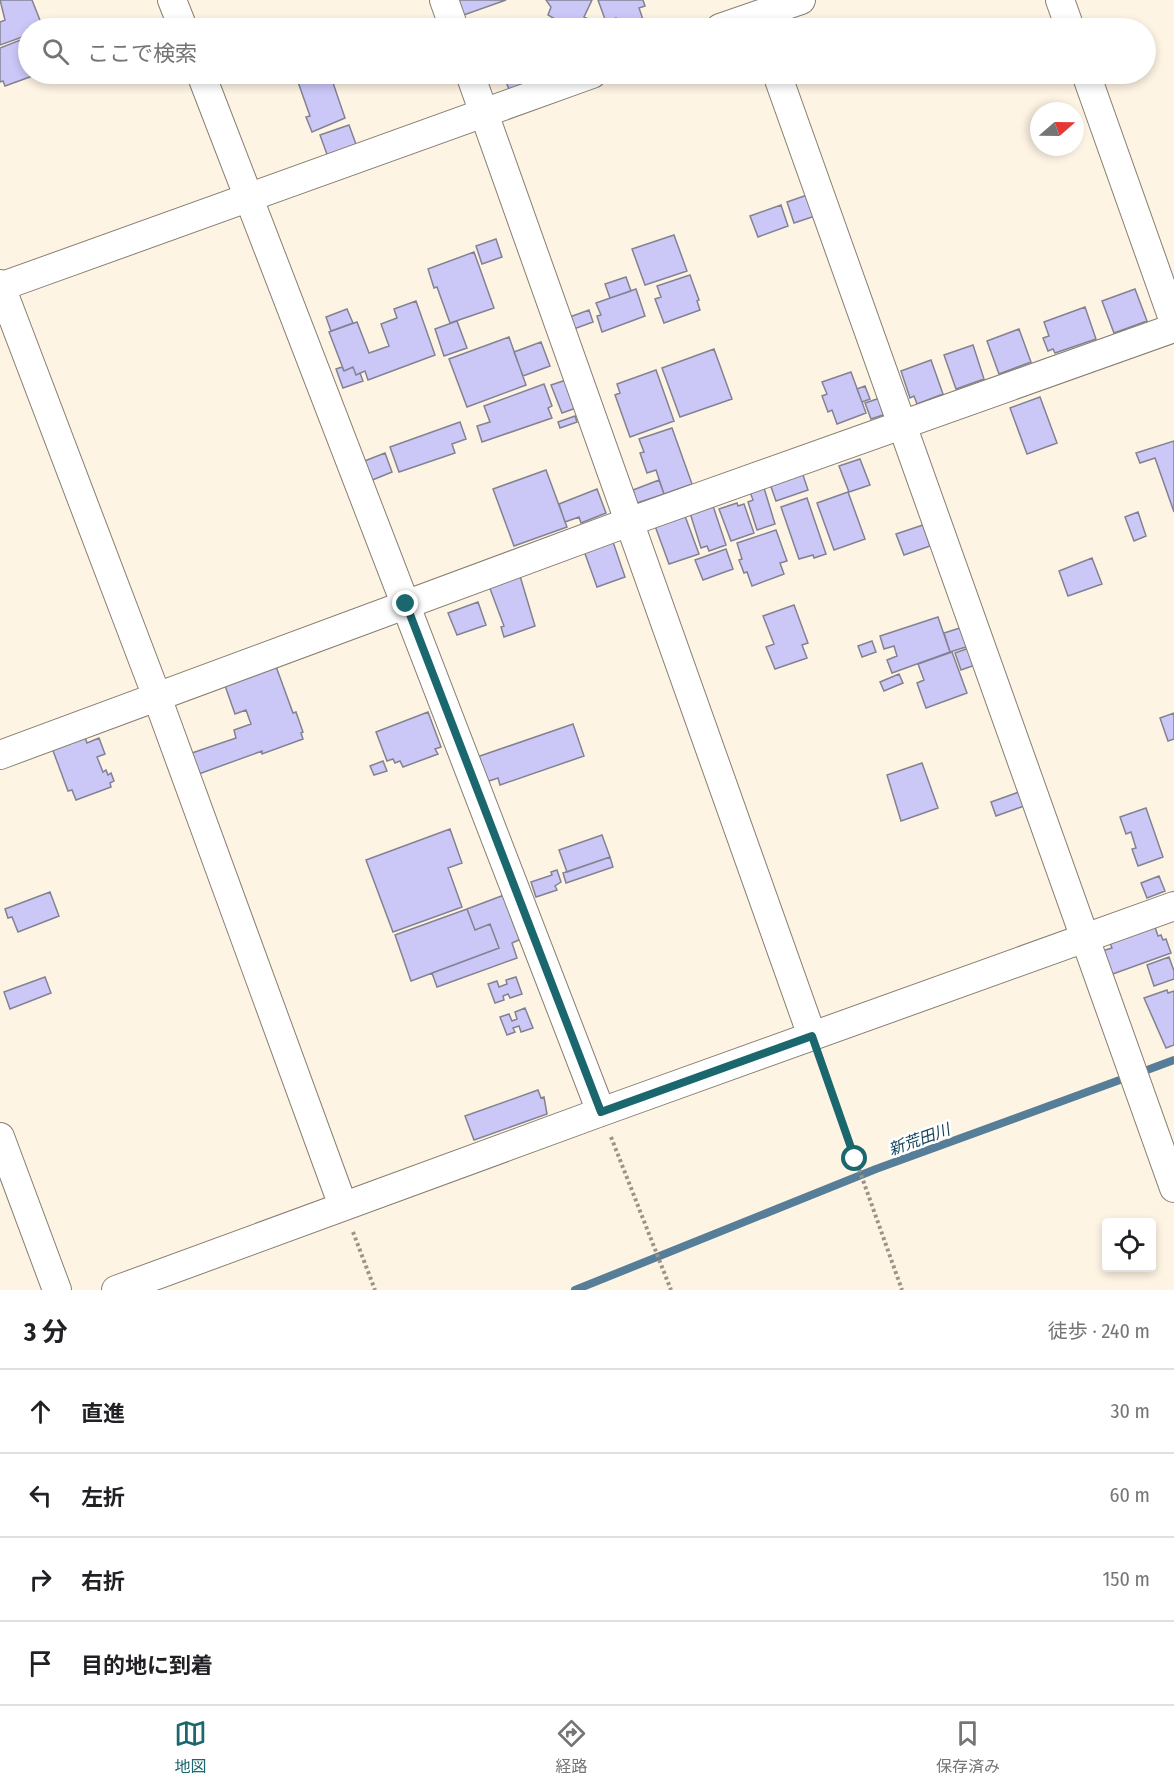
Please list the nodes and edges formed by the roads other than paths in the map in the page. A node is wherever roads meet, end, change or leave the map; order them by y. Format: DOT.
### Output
graph roads {
  1 [pos="172,0"];
  2 [pos="444,0"];
  3 [pos="801,0"];
  4 [pos="1060,0"];
  5 [pos="756,15"];
  6 [pos="179,18"];
  7 [pos="450,18"];
  8 [pos="1066,18"];
  9 [pos="205,84"];
  10 [pos="474,84"];
  11 [pos="564,84"];
  12 [pos="781,84"];
  13 [pos="1090,84"];
  14 [pos="484,112"];
  15 [pos="248,196"];
  16 [pos="0,286"];
  17 [pos="1174,322"];
  18 [pos="1174,328"];
  19 [pos="902,425"];
  20 [pos="629,522"];
  21 [pos="406,604"];
  22 [pos="157,697"];
  23 [pos="0,755"];
  24 [pos="1174,906"];
  25 [pos="1084,938"];
  26 [pos="812,1036"];
  27 [pos="601,1112"];
  28 [pos="0,1137"];
  29 [pos="1174,1188"];
  30 [pos="343,1206"];
  31 [pos="57,1290"];
  32 [pos="117,1290"];
  1 -- 6 [label="street"];
  2 -- 7 [label="street"];
  3 -- 5 [label="street"];
  4 -- 8 [label="street"];
  9 -- 15 [label="street"];
  10 -- 14 [label="street"];
  11 -- 14 [label="street"];
  12 -- 19 [label="street"];
  13 -- 17 [label="street"];
  14 -- 15 [label="street"];
  14 -- 20 [label="street"];
  15 -- 16 [label="street"];
  15 -- 21 [label="street"];
  16 -- 22 [label="street"];
  18 -- 19 [label="street"];
  19 -- 20 [label="street"];
  19 -- 25 [label="street"];
  20 -- 21 [label="street"];
  20 -- 26 [label="street"];
  21 -- 22 [label="street"];
  21 -- 27 [label="street"];
  22 -- 23 [label="street"];
  22 -- 30 [label="street"];
  24 -- 25 [label="street"];
  25 -- 26 [label="street"];
  25 -- 29 [label="street"];
  26 -- 27 [label="street"];
  27 -- 30 [label="street"];
  28 -- 31 [label="street"];
  30 -- 32 [label="street"];
}
